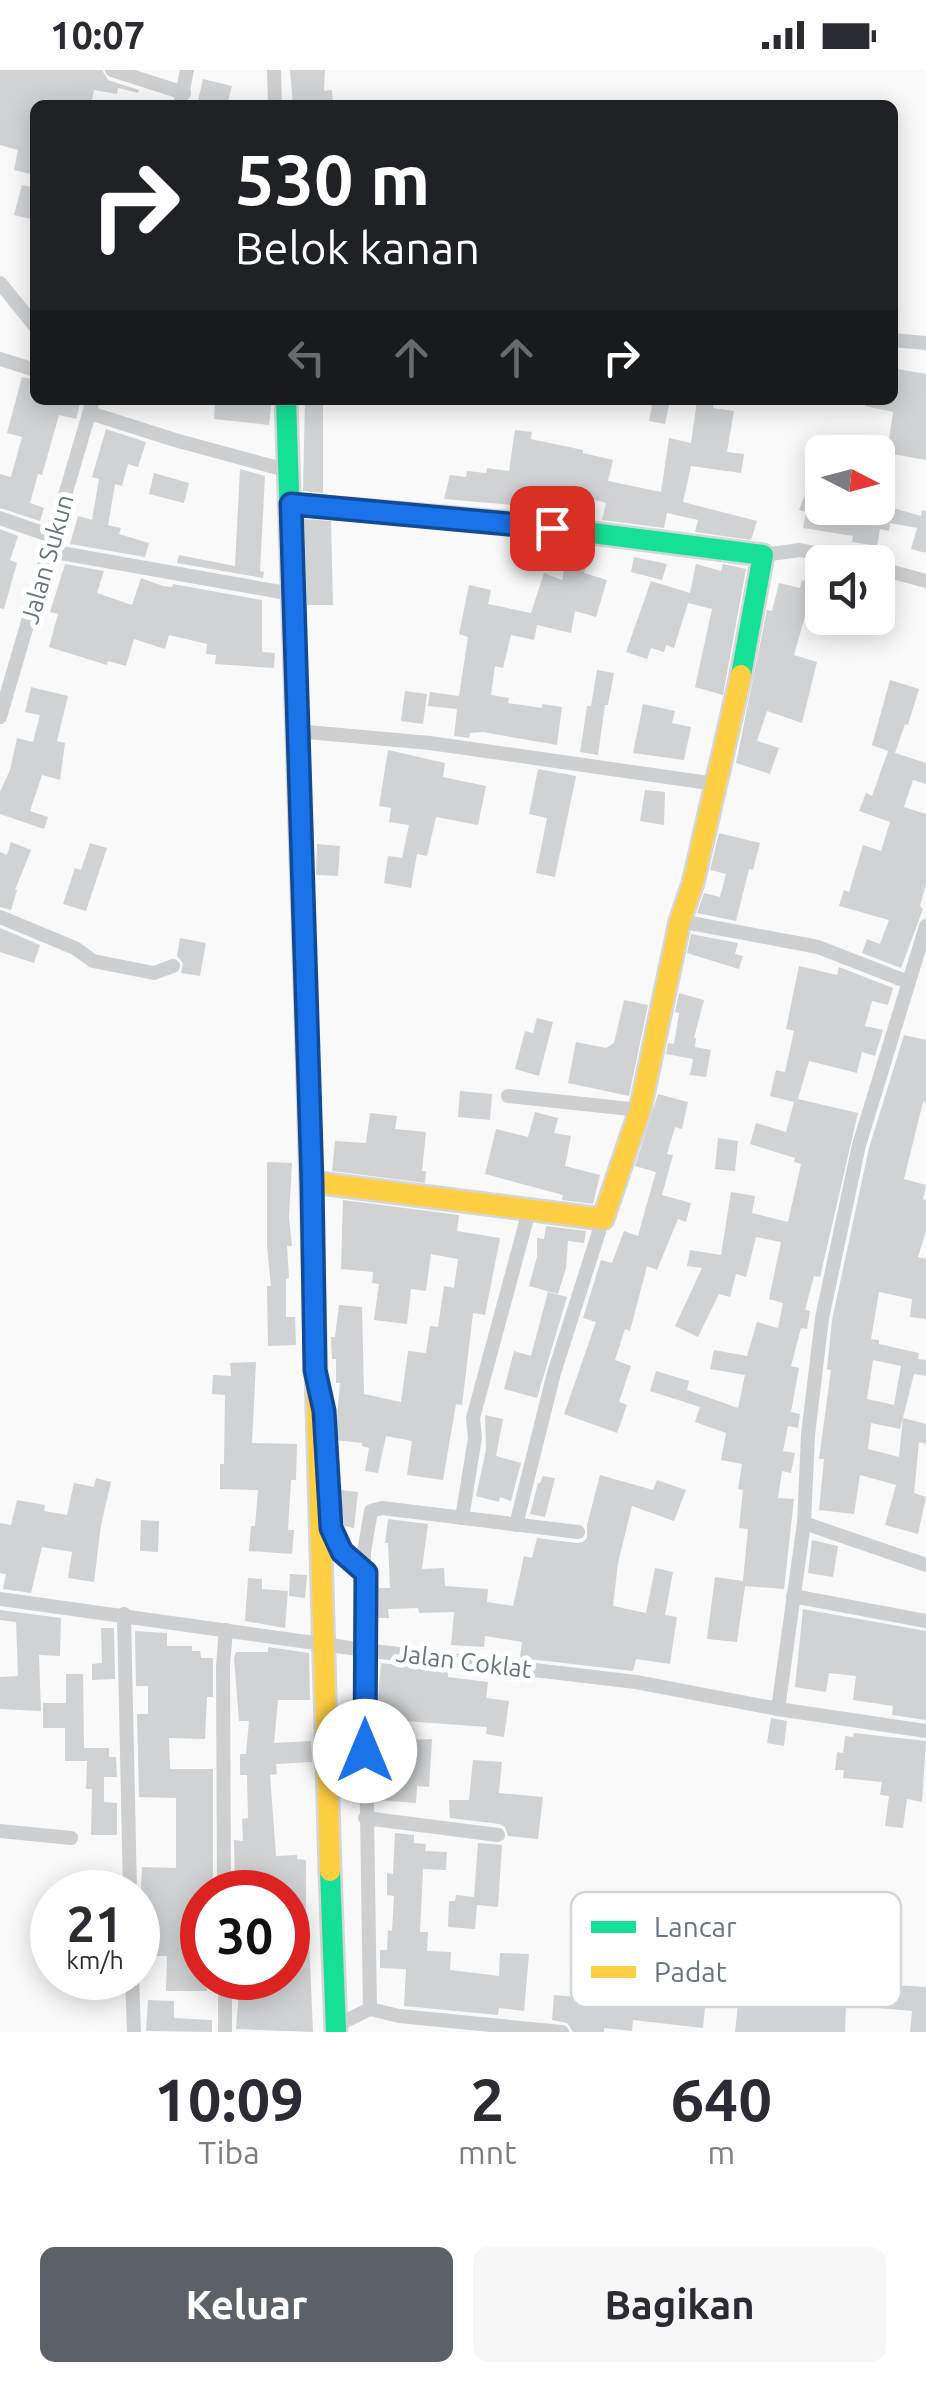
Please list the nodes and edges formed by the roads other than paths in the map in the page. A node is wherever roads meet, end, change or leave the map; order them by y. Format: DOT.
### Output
graph roads {
  1 [pos="112,70"];
  2 [pos="188,70"];
  3 [pos="274,70"];
  4 [pos="182,99"];
  5 [pos="275,100"];
  6 [pos="0,283"];
  7 [pos="30,320"];
  8 [pos="898,340"];
  9 [pos="926,342"];
  10 [pos="0,358"];
  11 [pos="30,368"];
  12 [pos="286,405"];
  13 [pos="92,406"];
  14 [pos="289,471"];
  15 [pos="291,504"];
  16 [pos="0,518"];
  17 [pos="52,544"];
  18 [pos="805,551"];
  19 [pos="763,556"];
  20 [pos="895,573"];
  21 [pos="926,582"];
  22 [pos="292,594"];
  23 [pos="0,716"];
  24 [pos="296,731"];
  25 [pos="716,784"];
  26 [pos="0,917"];
  27 [pos="680,921"];
  28 [pos="926,926"];
  29 [pos="174,966"];
  30 [pos="908,982"];
  31 [pos="508,1096"];
  32 [pos="640,1110"];
  33 [pos="312,1182"];
  34 [pos="528,1210"];
  35 [pos="603,1219"];
  36 [pos="315,1370"];
  37 [pos="462,1518"];
  38 [pos="804,1523"];
  39 [pos="516,1525"];
  40 [pos="578,1532"];
  41 [pos="926,1566"];
  42 [pos="366,1573"];
  43 [pos="793,1596"];
  44 [pos="0,1599"];
  45 [pos="124,1614"];
  46 [pos="926,1622"];
  47 [pos="226,1630"];
  48 [pos="322,1642"];
  49 [pos="365,1650"];
  50 [pos="778,1709"];
  51 [pos="926,1730"];
  52 [pos="365,1818"];
  53 [pos="0,1831"];
  54 [pos="498,1835"];
  55 [pos="70,1838"];
  56 [pos="130,1870"];
  57 [pos="224,1870"];
  58 [pos="133,2000"];
  59 [pos="225,2000"];
  60 [pos="370,2009"];
  61 [pos="336,2029"];
  62 [pos="134,2032"];
  63 [pos="226,2032"];
  64 [pos="562,2032"];
  1 -- 4 [label="street"];
  2 -- 4 [label="street"];
  3 -- 5 [label="street"];
  6 -- 7 [label="street"];
  8 -- 9 [label="street"];
  10 -- 11 [label="street"];
  12 -- 14 [label="street"];
  13 -- 14 [label="street"];
  13 -- 17 [label="street, Jalan Sukun"];
  14 -- 15 [label="street"];
  15 -- 19 [label="street"];
  15 -- 22 [label="street"];
  16 -- 17 [label="street"];
  17 -- 22 [label="street"];
  17 -- 23 [label="street, Jalan Sukun"];
  18 -- 19 [label="street"];
  19 -- 25 [label="street"];
  20 -- 21 [label="street"];
  22 -- 24 [label="street"];
  24 -- 25 [label="street"];
  24 -- 33 [label="street"];
  25 -- 27 [label="street"];
  26 -- 29 [label="street"];
  27 -- 30 [label="street"];
  27 -- 32 [label="street"];
  28 -- 30 [label="street"];
  30 -- 38 [label="street"];
  31 -- 32 [label="street"];
  32 -- 35 [label="street"];
  33 -- 34 [label="street"];
  33 -- 36 [label="street"];
  34 -- 35 [label="street"];
  34 -- 37 [label="street"];
  35 -- 39 [label="street"];
  36 -- 42 [label="street"];
  36 -- 48 [label="street"];
  37 -- 39 [label="street"];
  37 -- 42 [label="street"];
  38 -- 41 [label="street"];
  38 -- 43 [label="street"];
  39 -- 40 [label="street"];
  42 -- 49 [label="street"];
  43 -- 46 [label="street"];
  43 -- 50 [label="street"];
  44 -- 45 [label="street, Jalan Coklat"];
  45 -- 47 [label="street, Jalan Coklat"];
  45 -- 56 [label="street"];
  47 -- 48 [label="street, Jalan Coklat"];
  47 -- 57 [label="street"];
  48 -- 49 [label="street, Jalan Coklat"];
  48 -- 61 [label="street"];
  49 -- 50 [label="street, Jalan Coklat"];
  49 -- 52 [label="street"];
  50 -- 51 [label="street, Jalan Coklat"];
  52 -- 54 [label="street"];
  52 -- 60 [label="street"];
  53 -- 55 [label="street"];
  58 -- 62 [label="street"];
  59 -- 63 [label="street"];
  60 -- 61 [label="street"];
  60 -- 64 [label="street"];
}
